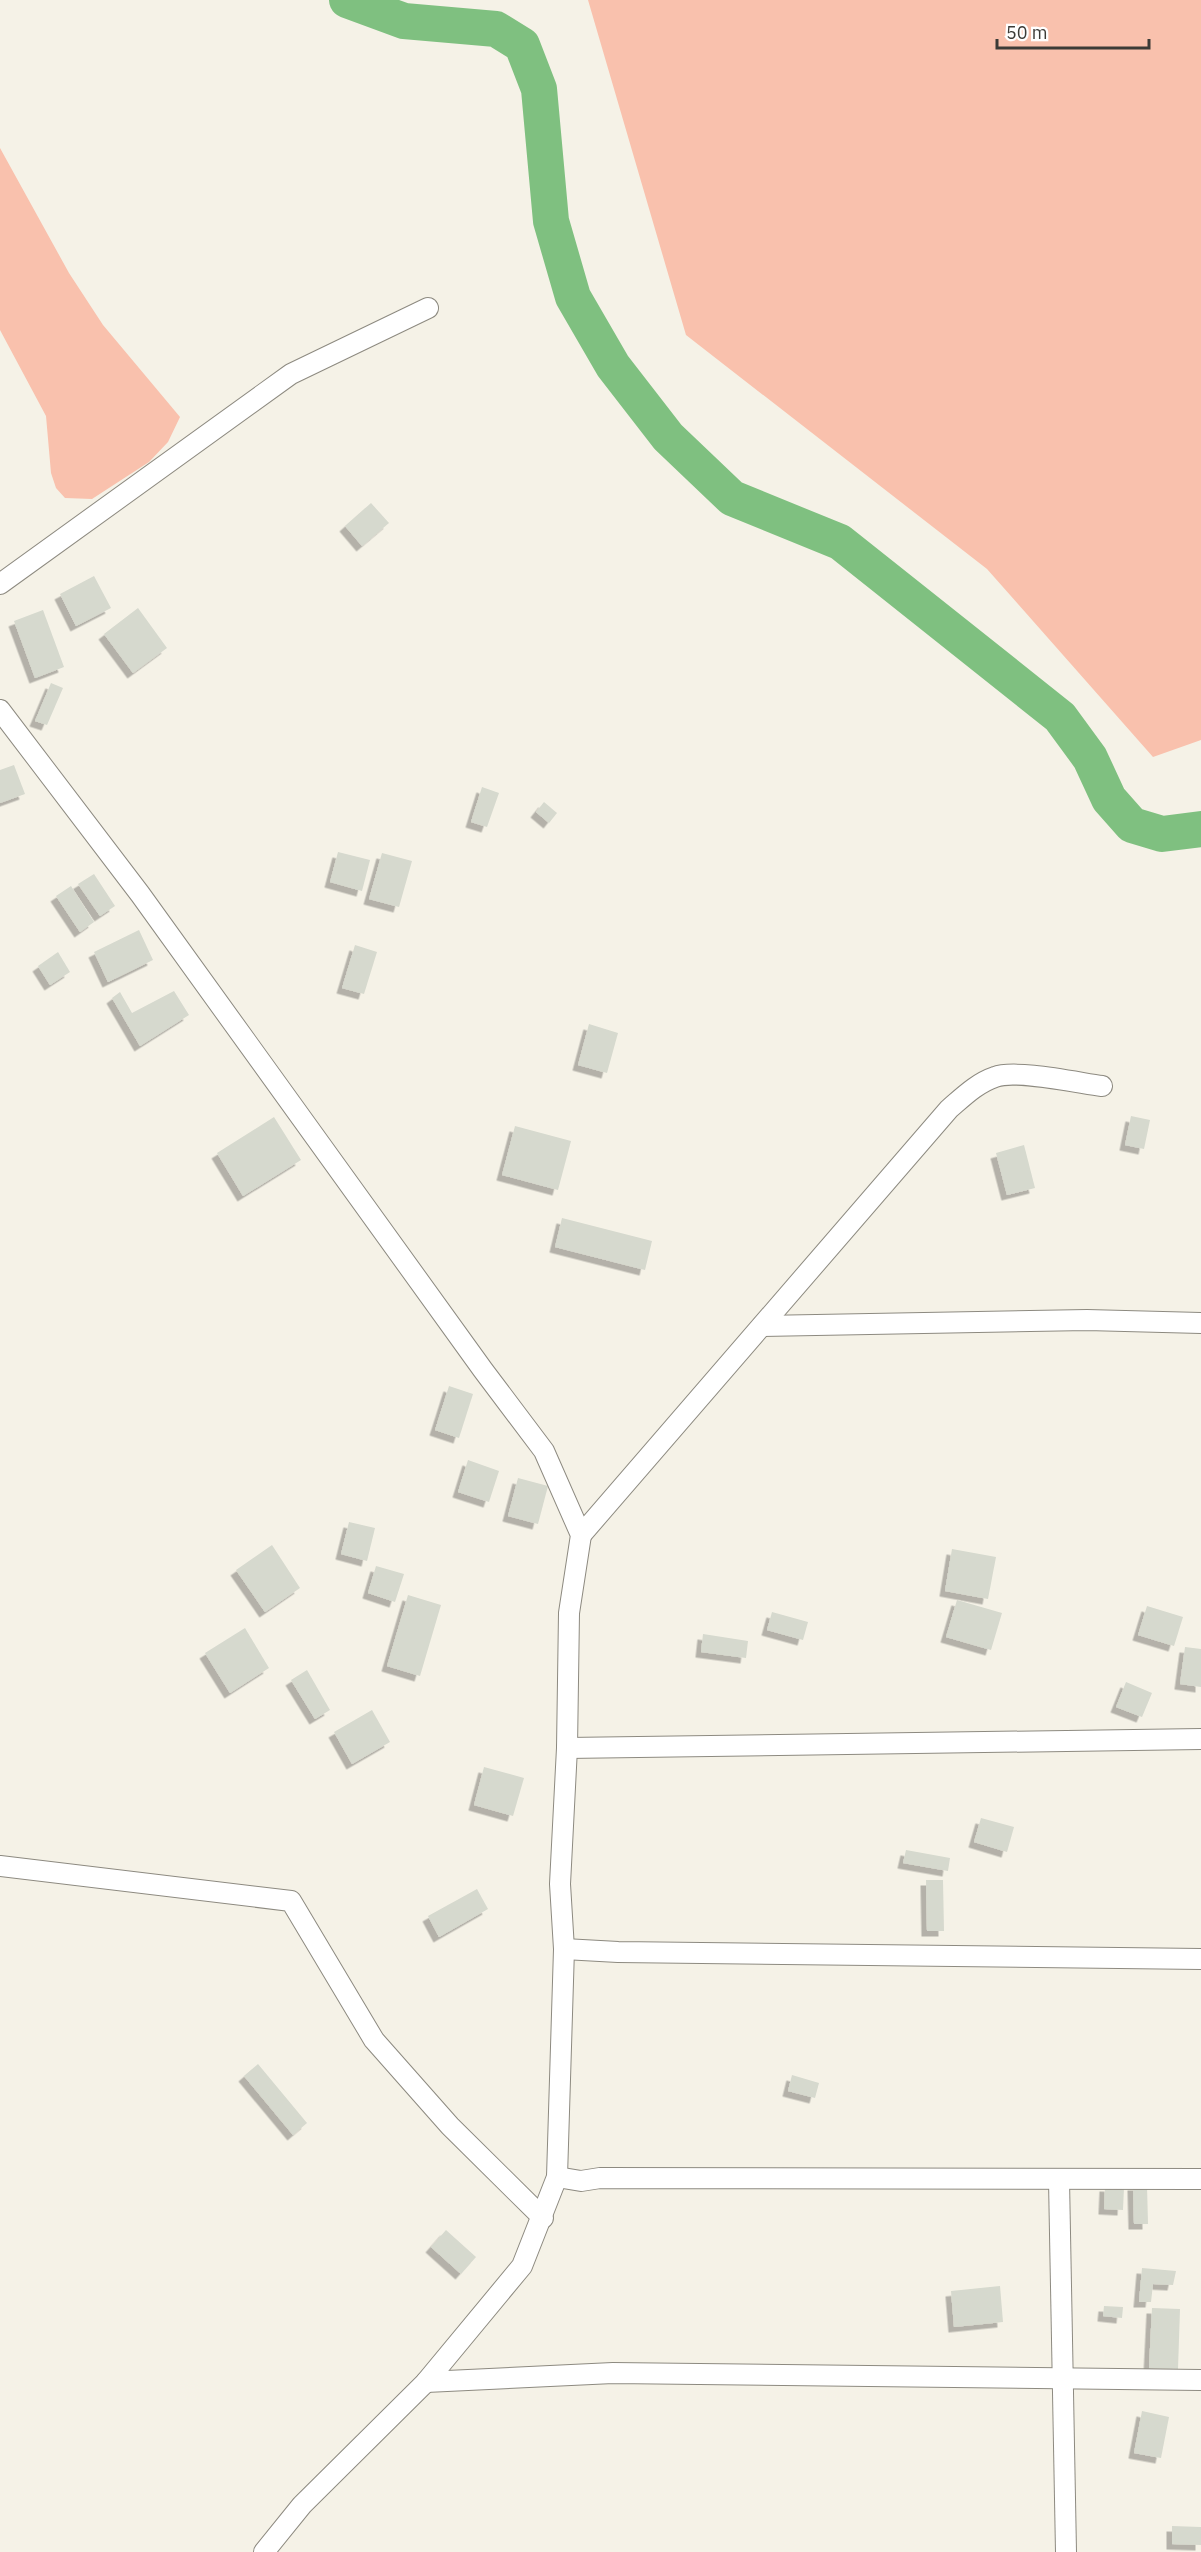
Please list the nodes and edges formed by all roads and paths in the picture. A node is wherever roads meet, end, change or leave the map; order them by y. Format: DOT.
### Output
graph roads {
  1 [pos="428,308"];
  2 [pos="0,584"];
  3 [pos="0,710"];
  4 [pos="1102,1086"];
  5 [pos="1201,1323"];
  6 [pos="762,1326"];
  7 [pos="581,1535"];
  8 [pos="1201,1739"];
  9 [pos="567,1748"];
  10 [pos="0,1866"];
  11 [pos="564,1949"];
  12 [pos="1201,1959"];
  13 [pos="557,2177"];
  14 [pos="1201,2179"];
  15 [pos="1059,2180"];
  16 [pos="543,2218"];
  17 [pos="1064,2378"];
  18 [pos="1201,2380"];
  19 [pos="426,2382"];
  20 [pos="264,2552"];
  21 [pos="1066,2552"];
  1 -- 2 [label="street"];
  3 -- 7 [label="street"];
  4 -- 6 [label="street"];
  5 -- 6 [label="street"];
  6 -- 7 [label="street"];
  7 -- 9 [label="street"];
  8 -- 9 [label="street"];
  9 -- 11 [label="street"];
  10 -- 16 [label="street"];
  11 -- 12 [label="street"];
  11 -- 13 [label="street"];
  13 -- 15 [label="street"];
  13 -- 16 [label="street"];
  14 -- 15 [label="street"];
  15 -- 17 [label="street"];
  16 -- 19 [label="street"];
  17 -- 18 [label="street"];
  17 -- 19 [label="street"];
  17 -- 21 [label="street"];
  19 -- 20 [label="street"];
}
